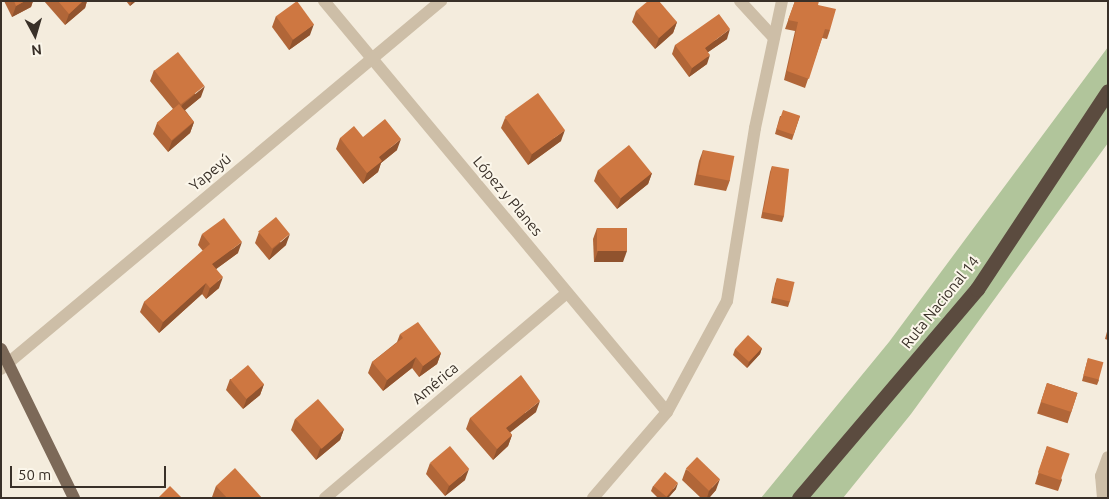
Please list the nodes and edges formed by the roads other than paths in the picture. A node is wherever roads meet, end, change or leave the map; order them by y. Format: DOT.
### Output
graph roads {
  1 [pos="324,1"];
  2 [pos="441,1"];
  3 [pos="740,1"];
  4 [pos="782,1"];
  5 [pos="774,38"];
  6 [pos="370,58"];
  7 [pos="1108,91"];
  8 [pos="567,293"];
  9 [pos="1,349"];
  10 [pos="4,366"];
  11 [pos="666,412"];
  12 [pos="1108,457"];
  13 [pos="74,498"];
  14 [pos="325,498"];
  15 [pos="593,498"];
  16 [pos="799,498"];
  17 [pos="1103,498"];
  1 -- 6 [label="street, López y Planes"];
  2 -- 6 [label="street, Yapeyú"];
  3 -- 5 [label="street"];
  4 -- 5 [label="street"];
  5 -- 11 [label="street"];
  6 -- 8 [label="street, López y Planes"];
  6 -- 10 [label="street, Yapeyú"];
  7 -- 16 [label="highway, Ruta Nacional 14"];
  8 -- 11 [label="street, López y Planes"];
  8 -- 14 [label="street, América"];
  9 -- 10 [label="main road"];
  10 -- 13 [label="main road"];
  11 -- 15 [label="street"];
  12 -- 17 [label="street"];
}
